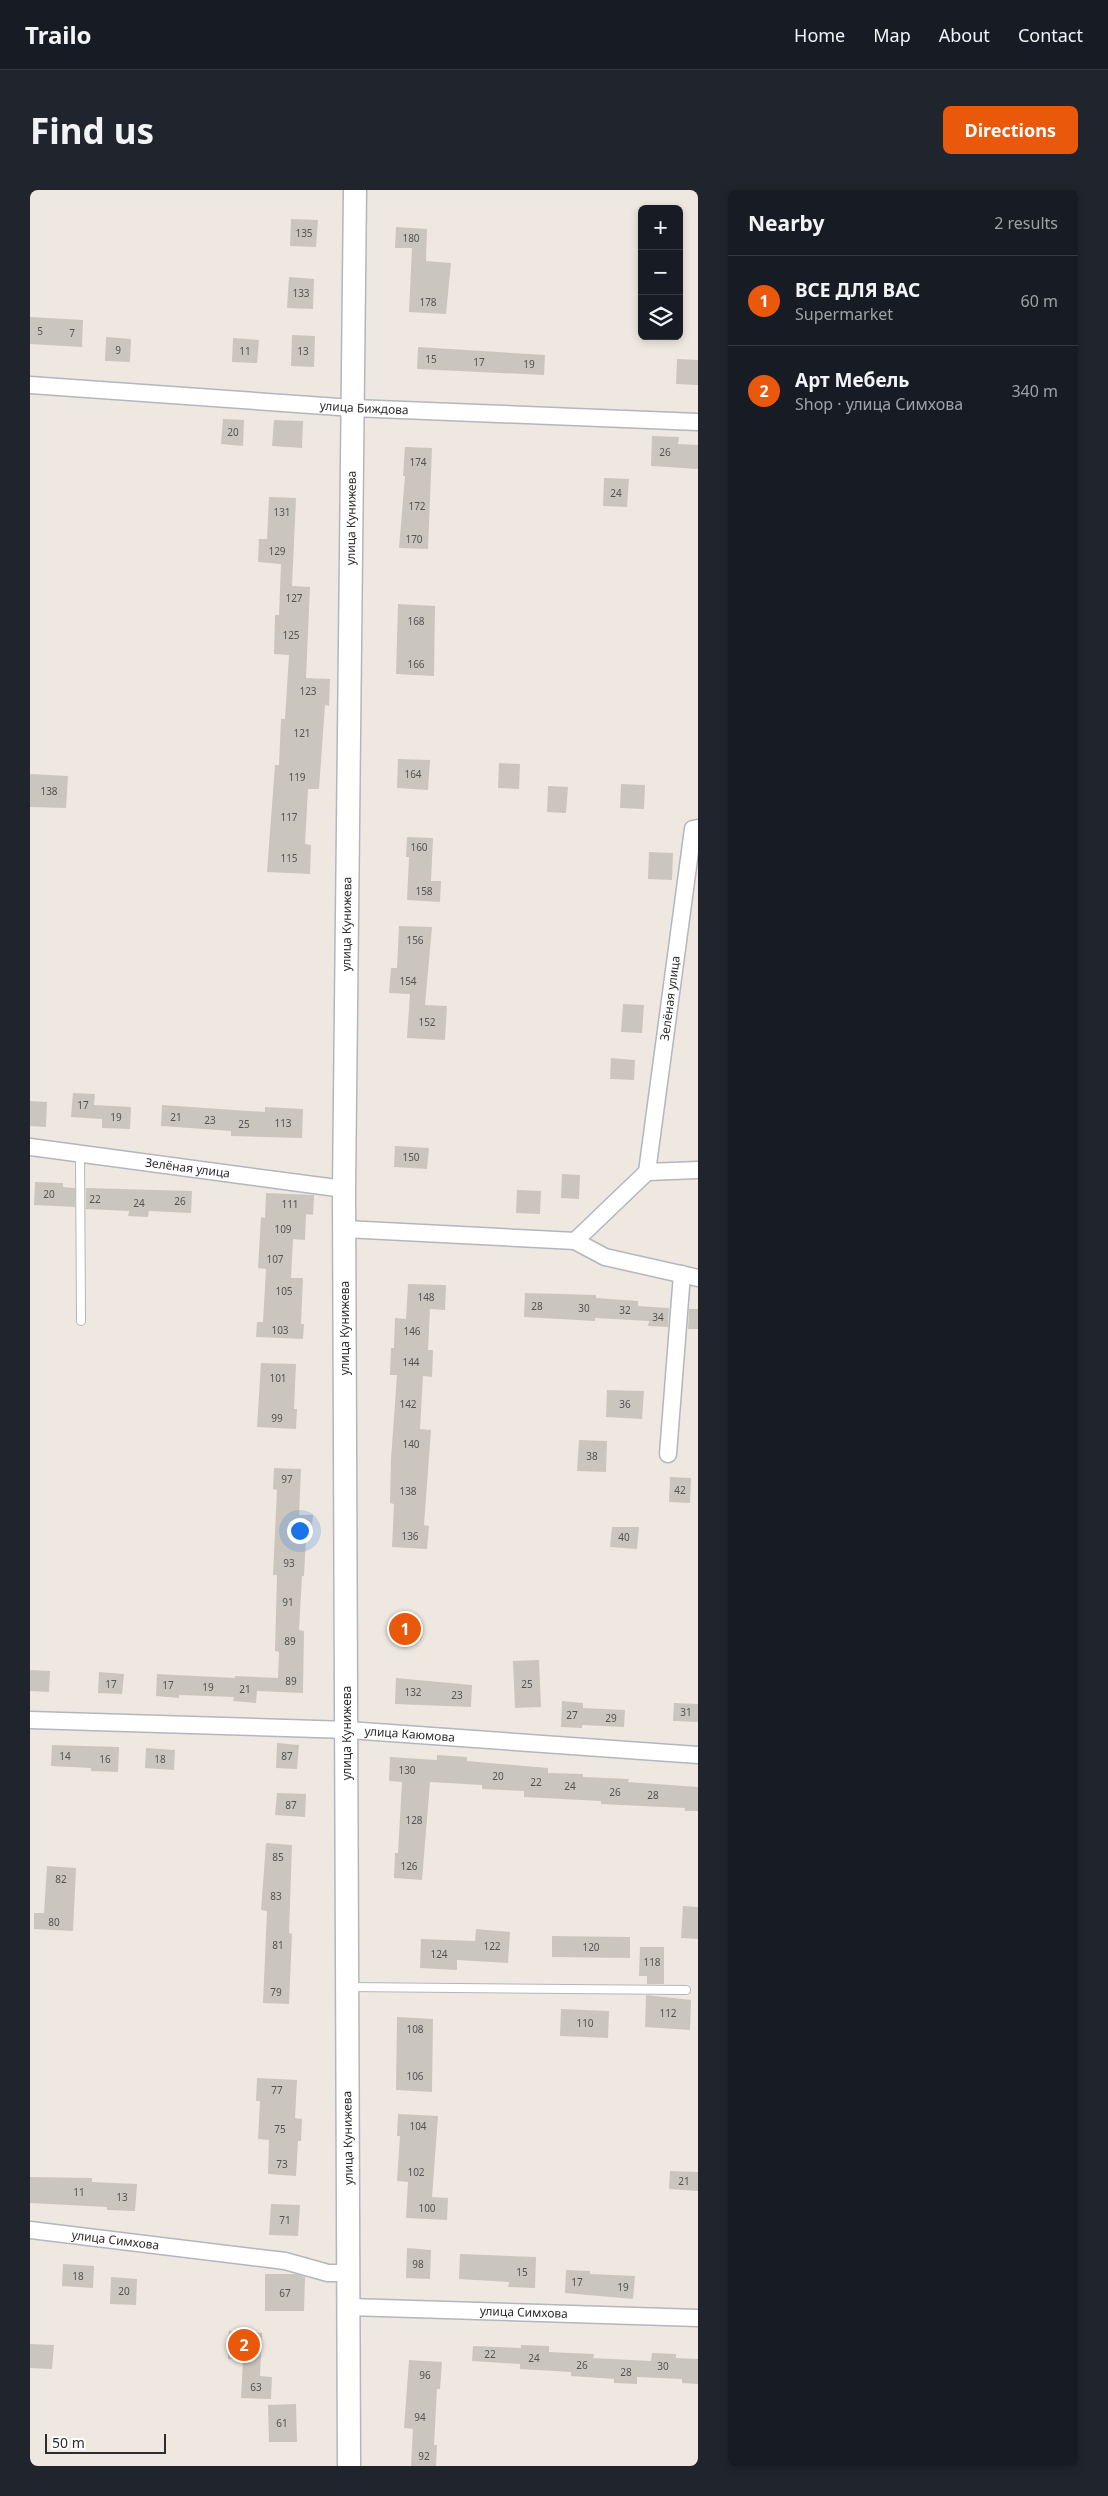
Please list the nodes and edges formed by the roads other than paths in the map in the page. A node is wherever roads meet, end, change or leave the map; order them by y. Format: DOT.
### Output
graph roads {
  1 [pos="355,190"];
  2 [pos="30,385"];
  3 [pos="353,408"];
  4 [pos="698,422"];
  5 [pos="698,828"];
  6 [pos="30,1148"];
  7 [pos="80,1153"];
  8 [pos="696,1169"];
  9 [pos="647,1172"];
  10 [pos="344,1189"];
  11 [pos="345,1229"];
  12 [pos="575,1241"];
  13 [pos="682,1274"];
  14 [pos="698,1278"];
  15 [pos="82,1321"];
  16 [pos="668,1454"];
  17 [pos="30,1720"];
  18 [pos="348,1730"];
  19 [pos="698,1755"];
  20 [pos="346,1987"];
  21 [pos="686,1990"];
  22 [pos="30,2230"];
  23 [pos="349,2273"];
  24 [pos="349,2307"];
  25 [pos="698,2318"];
  26 [pos="349,2466"];
  1 -- 3 [label="street, улица Кунижева"];
  2 -- 3 [label="street, улица Биждова"];
  3 -- 4 [label="street, улица Биждова"];
  3 -- 10 [label="street, улица Кунижева"];
  5 -- 9 [label="street, Зелёная улица"];
  6 -- 7 [label="street, Зелёная улица"];
  7 -- 10 [label="street, Зелёная улица"];
  7 -- 15 [label="lane"];
  8 -- 9 [label="street"];
  9 -- 12 [label="street"];
  10 -- 11 [label="street, улица Кунижева"];
  11 -- 12 [label="street"];
  11 -- 18 [label="street, улица Кунижева"];
  12 -- 13 [label="street"];
  13 -- 14 [label="street"];
  13 -- 16 [label="street"];
  17 -- 18 [label="street, улица Каюмова"];
  18 -- 19 [label="street, улица Каюмова"];
  18 -- 20 [label="street, улица Кунижева"];
  20 -- 21 [label="lane"];
  20 -- 23 [label="street, улица Кунижева"];
  22 -- 23 [label="street, улица Симхова"];
  23 -- 24 [label="street, улица Кунижева"];
  24 -- 25 [label="street, улица Симхова"];
  24 -- 26 [label="street, улица Кунижева"];
}
